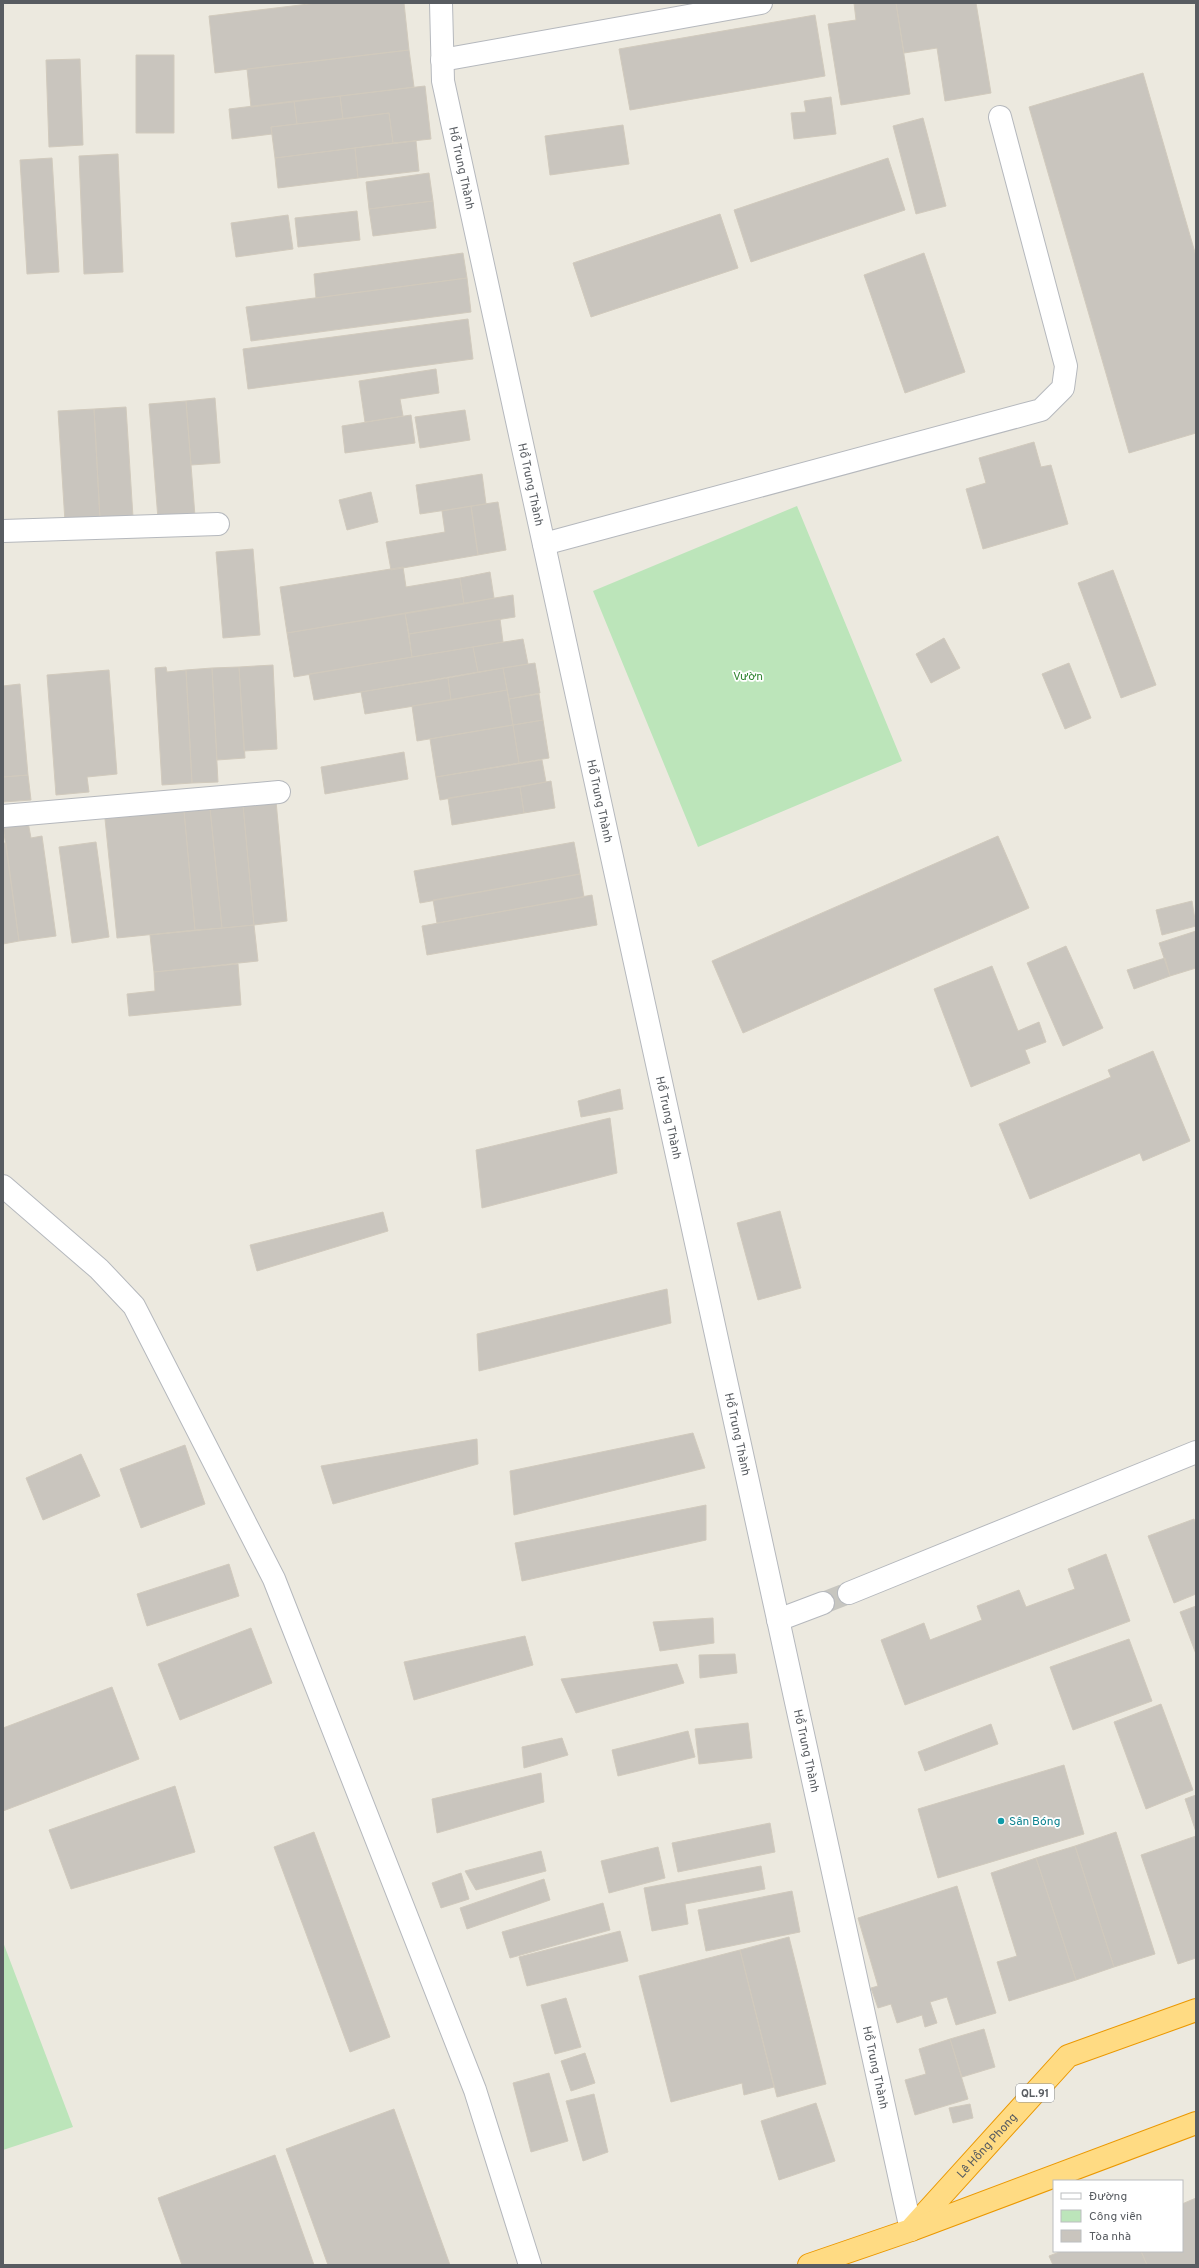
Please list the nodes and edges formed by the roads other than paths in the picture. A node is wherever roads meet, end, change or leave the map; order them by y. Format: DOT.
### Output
graph roads {
  1 [pos="441,3"];
  2 [pos="761,3"];
  3 [pos="442,60"];
  4 [pos="1000,117"];
  5 [pos="218,524"];
  6 [pos="3,531"];
  7 [pos="544,544"];
  8 [pos="279,792"];
  9 [pos="3,816"];
  10 [pos="3,1186"];
  11 [pos="1196,1452"];
  12 [pos="849,1593"];
  13 [pos="823,1604"];
  14 [pos="778,1620"];
  15 [pos="1196,2010"];
  16 [pos="1196,2123"];
  17 [pos="911,2230"];
  18 [pos="530,2265"];
  19 [pos="809,2265"];
  1 -- 3 [label="street, Hồ Trung Thành"];
  2 -- 3 [label="street"];
  3 -- 7 [label="street, Hồ Trung Thành"];
  4 -- 7 [label="street"];
  5 -- 6 [label="street"];
  7 -- 14 [label="street, Hồ Trung Thành"];
  8 -- 9 [label="street"];
  10 -- 18 [label="street"];
  11 -- 12 [label="street"];
  13 -- 14 [label="street"];
  14 -- 17 [label="street, Hồ Trung Thành"];
  15 -- 17 [label="highway, Lê Hồng Phong / QL.91"];
  16 -- 17 [label="highway, Lê Hồng Phong / QL.91"];
  17 -- 19 [label="highway, Lê Hồng Phong / QL.91"];
}
